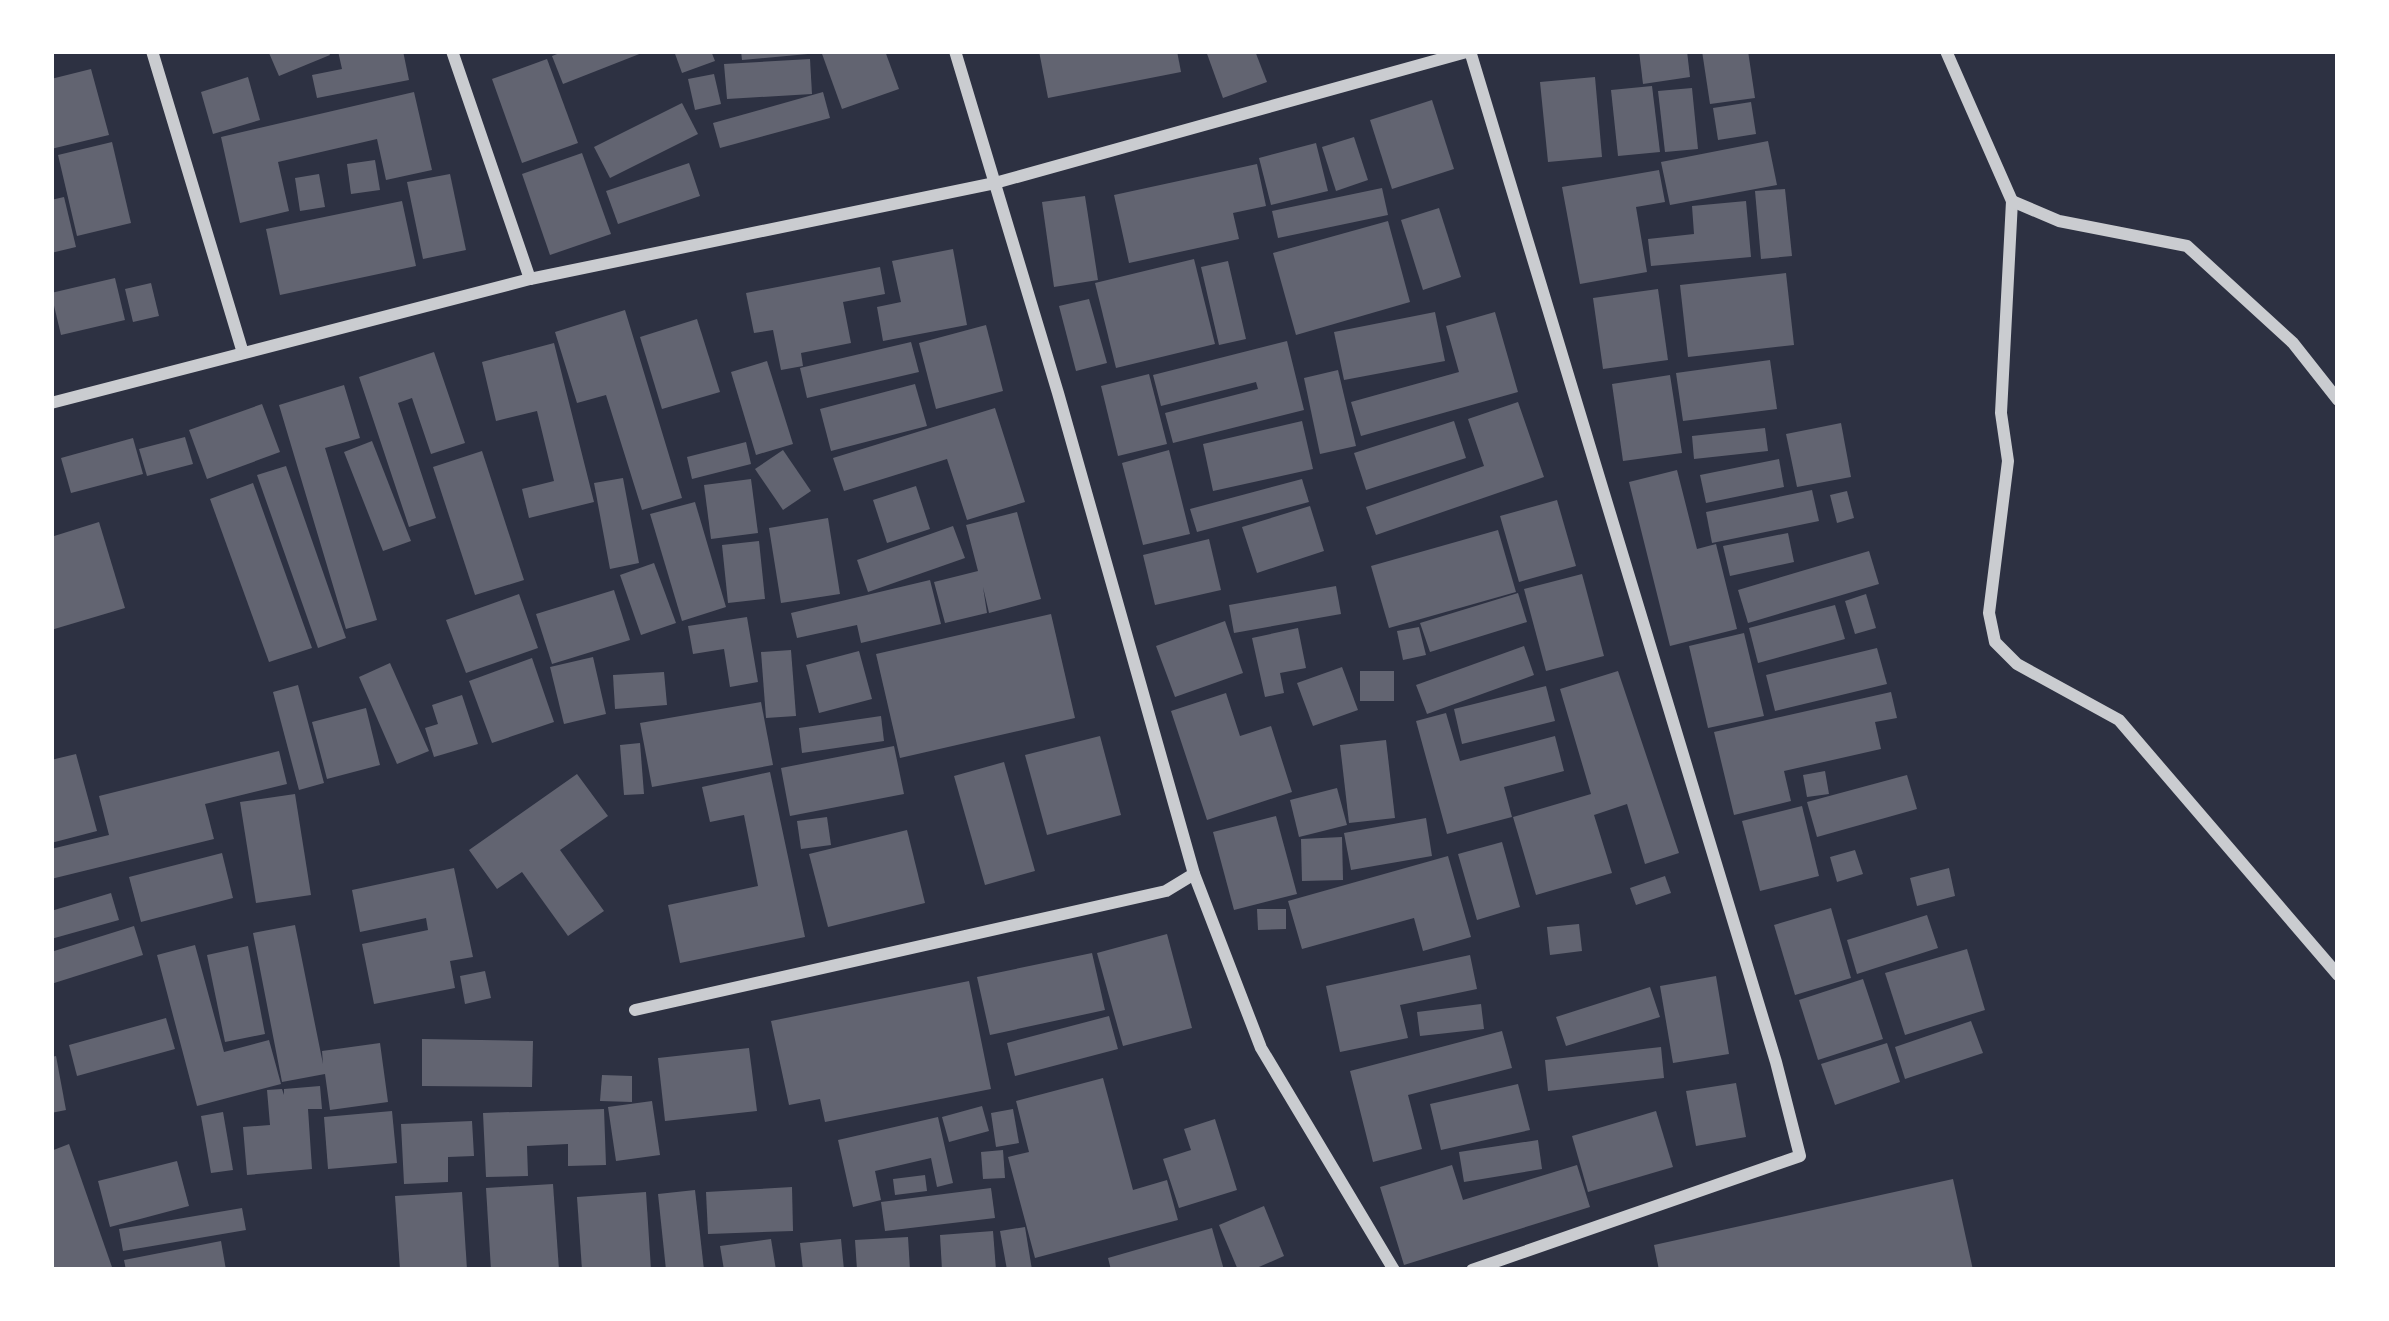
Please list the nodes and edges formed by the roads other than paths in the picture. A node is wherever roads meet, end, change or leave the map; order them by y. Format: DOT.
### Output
graph roads {
  1 [pos="152,51"];
  2 [pos="452,51"];
  3 [pos="956,51"];
  4 [pos="1470,51"];
  5 [pos="1946,51"];
  6 [pos="995,183"];
  7 [pos="2012,201"];
  8 [pos="530,279"];
  9 [pos="243,353"];
  10 [pos="2338,400"];
  11 [pos="51,403"];
  12 [pos="1194,874"];
  13 [pos="2338,975"];
  14 [pos="635,1010"];
  15 [pos="1394,1270"];
  16 [pos="1472,1270"];
  1 -- 9 [label="street"];
  2 -- 8 [label="street"];
  3 -- 6 [label="street"];
  4 -- 6 [label="street"];
  4 -- 16 [label="street"];
  5 -- 7 [label="street"];
  6 -- 8 [label="street"];
  6 -- 12 [label="street"];
  7 -- 10 [label="street"];
  7 -- 13 [label="street"];
  8 -- 9 [label="street"];
  9 -- 11 [label="street"];
  12 -- 14 [label="street"];
  12 -- 15 [label="street"];
}
